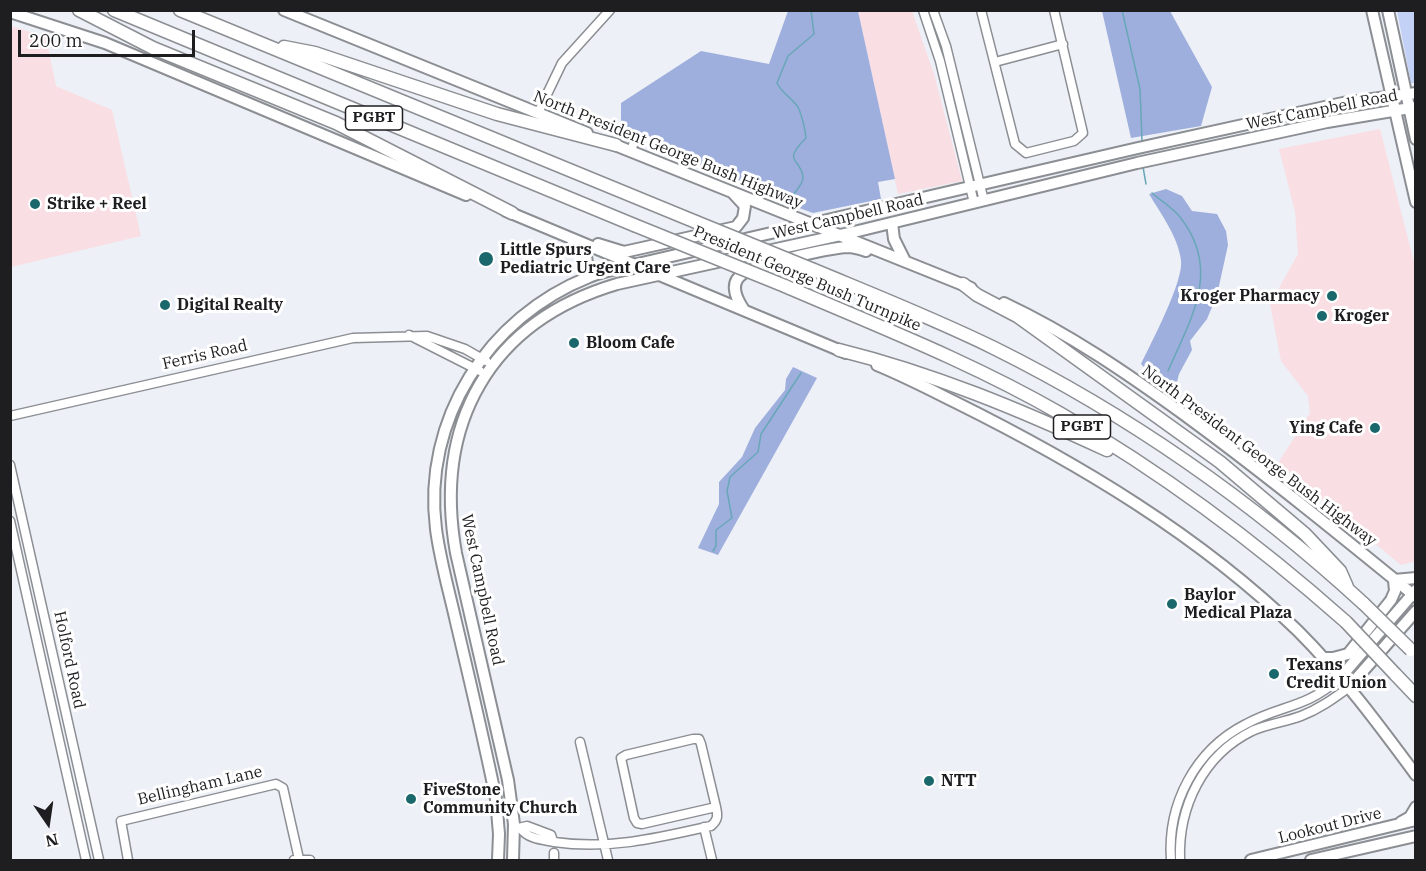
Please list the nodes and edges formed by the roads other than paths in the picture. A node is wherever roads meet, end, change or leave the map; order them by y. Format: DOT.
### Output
graph roads {
  1 [pos="79,10"];
  2 [pos="114,10"];
  3 [pos="180,10"];
  4 [pos="284,10"];
  5 [pos="610,10"];
  6 [pos="923,10"];
  7 [pos="933,10"];
  8 [pos="981,10"];
  9 [pos="1054,10"];
  10 [pos="1372,10"];
  11 [pos="1388,10"];
  12 [pos="10,12"];
  13 [pos="255,41"];
  14 [pos="1063,44"];
  15 [pos="995,62"];
  16 [pos="941,66"];
  17 [pos="955,86"];
  18 [pos="1411,93"];
  19 [pos="1391,94"];
  20 [pos="1343,103"];
  21 [pos="1412,107"];
  22 [pos="1395,110"];
  23 [pos="538,113"];
  24 [pos="1281,132"];
  25 [pos="636,139"];
  26 [pos="1416,139"];
  27 [pos="616,145"];
  28 [pos="631,151"];
  29 [pos="975,187"];
  30 [pos="730,190"];
  31 [pos="979,202"];
  32 [pos="1416,202"];
  33 [pos="512,213"];
  34 [pos="892,223"];
  35 [pos="812,224"];
  36 [pos="840,235"];
  37 [pos="569,237"];
  38 [pos="904,259"];
  39 [pos="633,265"];
  40 [pos="657,275"];
  41 [pos="589,277"];
  42 [pos="963,284"];
  43 [pos="744,310"];
  44 [pos="839,350"];
  45 [pos="478,362"];
  46 [pos="491,365"];
  47 [pos="485,375"];
  48 [pos="10,416"];
  49 [pos="10,465"];
  50 [pos="1160,475"];
  51 [pos="10,521"];
  52 [pos="1416,578"];
  53 [pos="1394,580"];
  54 [pos="1347,589"];
  55 [pos="1414,594"];
  56 [pos="1416,611"];
  57 [pos="1413,652"];
  58 [pos="1323,658"];
  59 [pos="1340,678"];
  60 [pos="1348,688"];
  61 [pos="1416,696"];
  62 [pos="580,742"];
  63 [pos="1221,746"];
  64 [pos="1415,776"];
  65 [pos="716,807"];
  66 [pos="1416,807"];
  67 [pos="1416,820"];
  68 [pos="1390,826"];
  69 [pos="704,827"];
  70 [pos="499,828"];
  71 [pos="518,828"];
  72 [pos="1416,836"];
  73 [pos="604,846"];
  74 [pos="297,860"];
  75 [pos="86,861"];
  76 [pos="99,861"];
  77 [pos="128,861"];
  78 [pos="310,861"];
  79 [pos="498,861"];
  80 [pos="513,861"];
  81 [pos="608,861"];
  82 [pos="712,861"];
  83 [pos="1170,861"];
  84 [pos="1180,861"];
  85 [pos="1251,861"];
  86 [pos="1311,861"];
  1 -- 33 [label="highway"];
  2 -- 50 [label="highway, President George Bush Turnpike / PGBT, bridge"];
  3 -- 13 [label="highway, President George Bush Turnpike / PGBT"];
  4 -- 23 [label="main road, North President George Bush Highway"];
  5 -- 23 [label="street"];
  6 -- 16 [label="street"];
  7 -- 17 [label="street"];
  8 -- 15 [label="street"];
  9 -- 14 [label="street"];
  10 -- 19 [label="main road"];
  11 -- 18 [label="main road"];
  12 -- 33 [label="main road"];
  13 -- 27 [label="highway"];
  13 -- 54 [label="highway, President George Bush Turnpike / PGBT, bridge"];
  14 -- 15 [label="street"];
  14 -- 15 [label="street"];
  16 -- 17 [label="street"];
  16 -- 29 [label="street"];
  17 -- 29 [label="street"];
  18 -- 19 [label="main road, West Campbell Road"];
  18 -- 21 [label="main road"];
  19 -- 20 [label="main road, West Campbell Road"];
  19 -- 22 [label="main road"];
  20 -- 24 [label="main road"];
  20 -- 29 [label="main road, West Campbell Road"];
  21 -- 22 [label="main road, West Campbell Road"];
  21 -- 26 [label="main road"];
  22 -- 24 [label="main road, West Campbell Road"];
  22 -- 32 [label="main road"];
  23 -- 27 [label="main road, North President George Bush Highway"];
  24 -- 31 [label="main road, West Campbell Road"];
  25 -- 28 [label="street"];
  27 -- 28 [label="main road, North President George Bush Highway"];
  28 -- 30 [label="main road, North President George Bush Highway"];
  29 -- 31 [label="street"];
  29 -- 35 [label="main road, West Campbell Road"];
  30 -- 35 [label="main road, North President George Bush Highway"];
  30 -- 37 [label="main road"];
  31 -- 34 [label="main road, West Campbell Road"];
  33 -- 37 [label="main road"];
  34 -- 36 [label="main road, West Campbell Road"];
  34 -- 38 [label="main road"];
  35 -- 36 [label="main road, North President George Bush Highway"];
  35 -- 39 [label="main road, West Campbell Road"];
  36 -- 38 [label="main road, North President George Bush Highway"];
  36 -- 40 [label="main road, West Campbell Road"];
  37 -- 39 [label="main road"];
  37 -- 41 [label="main road"];
  38 -- 42 [label="main road, North President George Bush Highway"];
  38 -- 43 [label="main road"];
  39 -- 40 [label="main road"];
  39 -- 41 [label="main road, West Campbell Road"];
  40 -- 43 [label="main road"];
  40 -- 46 [label="main road, West Campbell Road"];
  41 -- 45 [label="main road, West Campbell Road"];
  42 -- 53 [label="main road, North President George Bush Highway"];
  42 -- 54 [label="highway"];
  43 -- 44 [label="main road"];
  44 -- 50 [label="highway"];
  44 -- 58 [label="main road"];
  45 -- 46 [label="street, Ferris Road"];
  45 -- 47 [label="street, Ferris Road"];
  45 -- 48 [label="street, Ferris Road"];
  45 -- 70 [label="main road, West Campbell Road"];
  46 -- 47 [label="main road, West Campbell Road"];
  47 -- 71 [label="main road, West Campbell Road"];
  49 -- 76 [label="street, Holford Road"];
  50 -- 61 [label="highway, President George Bush Turnpike / PGBT, bridge"];
  51 -- 75 [label="street, Holford Road"];
  52 -- 53 [label="main road"];
  53 -- 55 [label="main road, North President George Bush Highway"];
  53 -- 58 [label="main road"];
  54 -- 57 [label="highway, President George Bush Turnpike / PGBT, bridge"];
  55 -- 59 [label="main road"];
  56 -- 60 [label="main road"];
  58 -- 59 [label="main road"];
  59 -- 60 [label="main road"];
  59 -- 63 [label="street"];
  60 -- 63 [label="street"];
  60 -- 64 [label="main road"];
  62 -- 73 [label="street"];
  63 -- 83 [label="street"];
  63 -- 84 [label="street"];
  65 -- 65 [label="street"];
  65 -- 69 [label="street"];
  66 -- 68 [label="main road"];
  67 -- 68 [label="main road, Lookout Drive"];
  68 -- 85 [label="main road, Lookout Drive"];
  69 -- 73 [label="street"];
  69 -- 82 [label="street"];
  70 -- 71 [label="main road"];
  70 -- 79 [label="main road, West Campbell Road"];
  71 -- 73 [label="street"];
  71 -- 80 [label="main road, West Campbell Road"];
  72 -- 86 [label="main road, Lookout Drive"];
  73 -- 81 [label="street"];
  74 -- 77 [label="street, Bellingham Lane"];
  74 -- 78 [label="street"];
}
